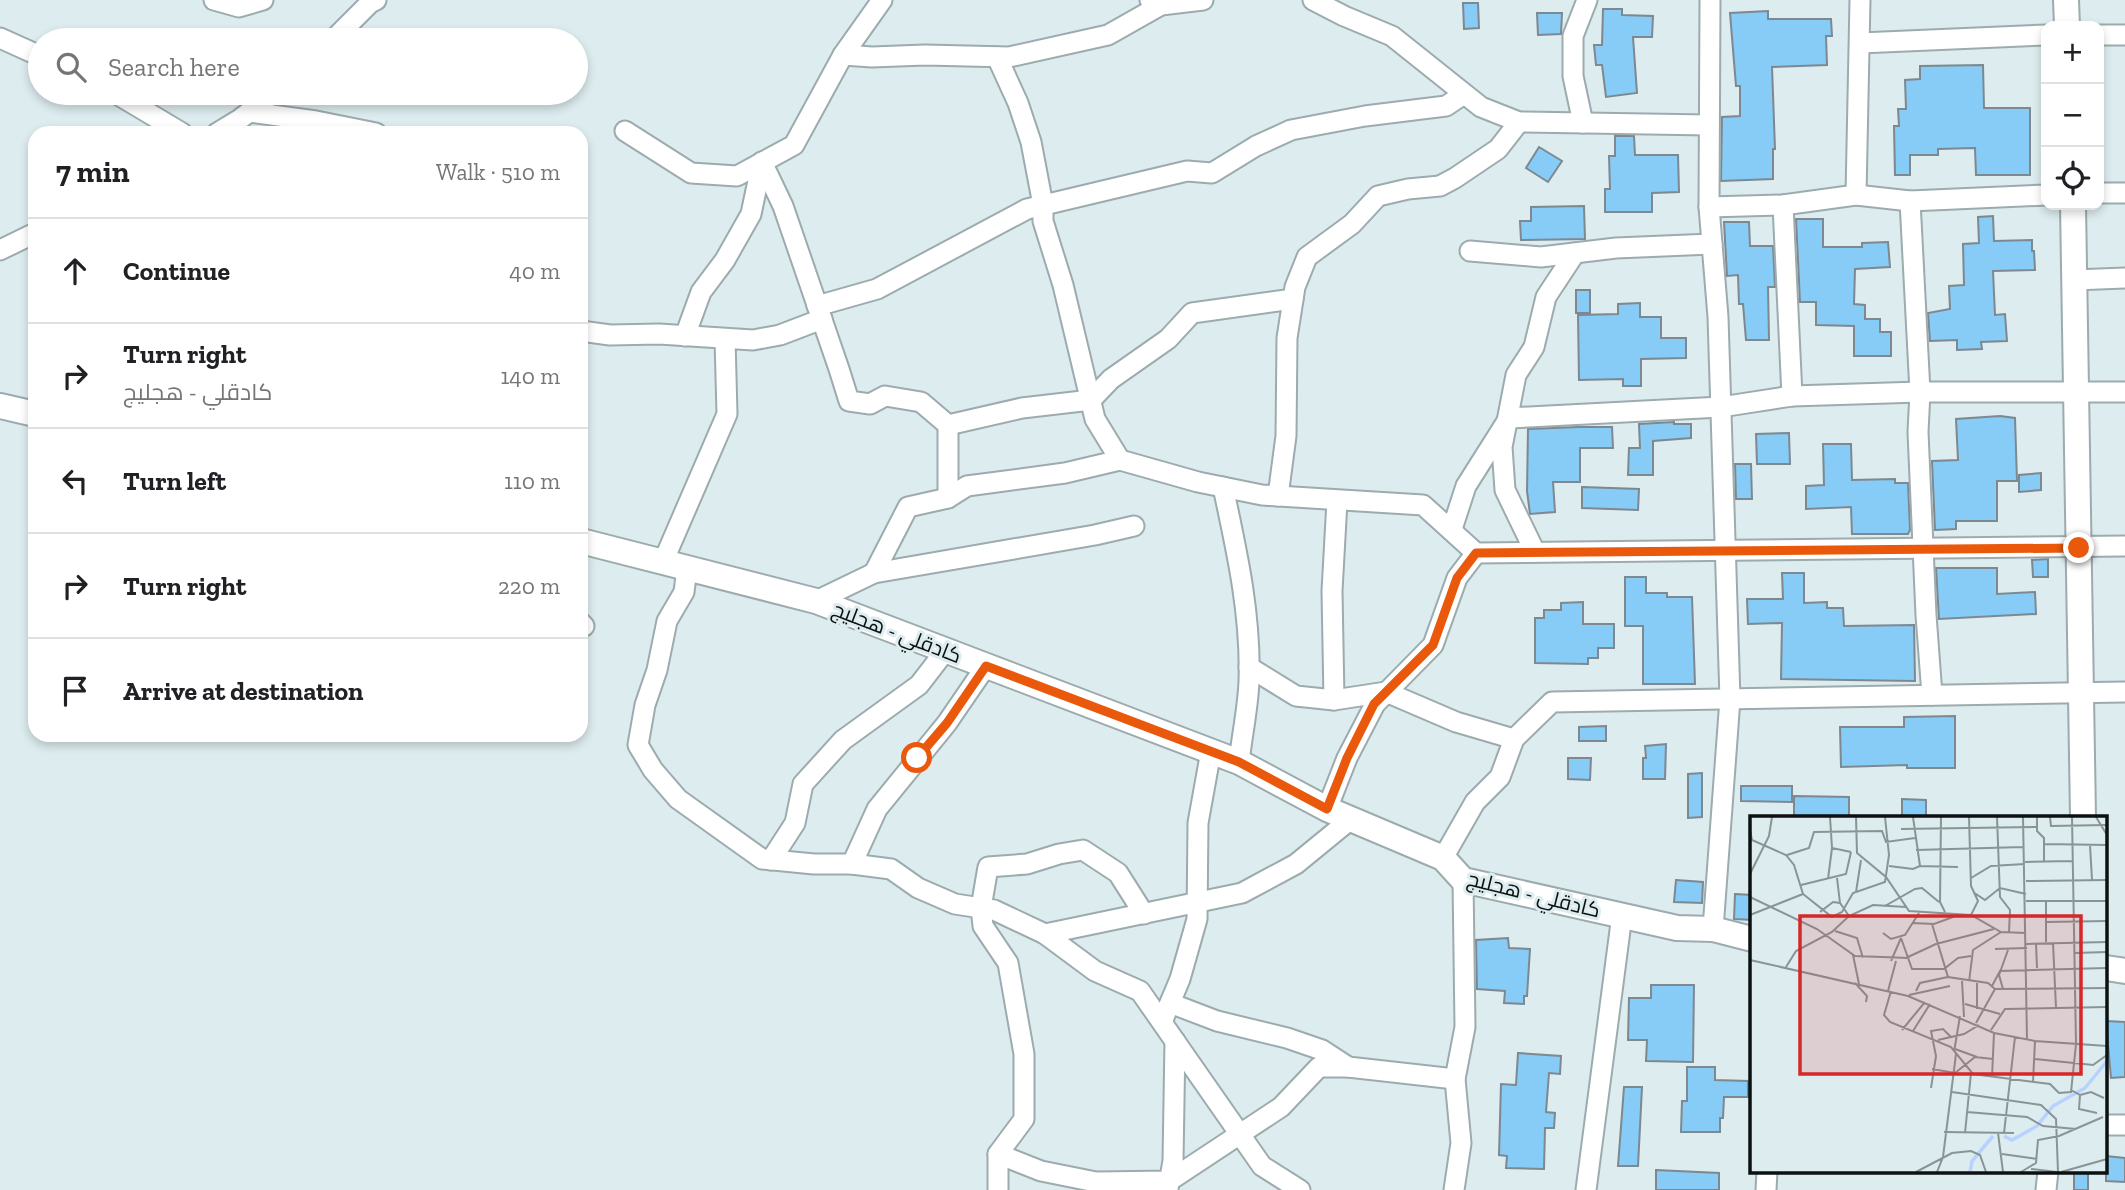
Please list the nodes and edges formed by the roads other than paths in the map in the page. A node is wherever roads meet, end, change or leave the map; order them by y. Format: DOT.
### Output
graph roads {
  1 [pos="214,0"];
  2 [pos="263,0"];
  3 [pos="881,0"];
  4 [pos="1203,0"];
  5 [pos="1313,0"];
  6 [pos="1587,0"];
  7 [pos="1710,0"];
  8 [pos="1860,0"];
  9 [pos="2066,0"];
  10 [pos="372,1"];
  11 [pos="1155,3"];
  12 [pos="2067,21"];
  13 [pos="345,28"];
  14 [pos="2041,35"];
  15 [pos="2104,35"];
  16 [pos="2125,35"];
  17 [pos="0,38"];
  18 [pos="1860,43"];
  19 [pos="28,51"];
  20 [pos="843,55"];
  21 [pos="997,57"];
  22 [pos="1464,94"];
  23 [pos="135,105"];
  24 [pos="259,105"];
  25 [pos="250,112"];
  26 [pos="1520,122"];
  27 [pos="1583,123"];
  28 [pos="1709,125"];
  29 [pos="170,126"];
  30 [pos="228,126"];
  31 [pos="341,126"];
  32 [pos="625,131"];
  33 [pos="762,162"];
  34 [pos="2104,193"];
  35 [pos="2125,193"];
  36 [pos="1856,194"];
  37 [pos="2041,195"];
  38 [pos="1910,201"];
  39 [pos="1043,205"];
  40 [pos="1783,205"];
  41 [pos="1709,207"];
  42 [pos="2073,210"];
  43 [pos="28,236"];
  44 [pos="1712,244"];
  45 [pos="0,250"];
  46 [pos="1470,251"];
  47 [pos="1575,253"];
  48 [pos="2125,278"];
  49 [pos="2074,280"];
  50 [pos="1293,299"];
  51 [pos="820,313"];
  52 [pos="588,332"];
  53 [pos="685,336"];
  54 [pos="725,339"];
  55 [pos="1920,392"];
  56 [pos="2076,392"];
  57 [pos="2125,392"];
  58 [pos="1792,396"];
  59 [pos="1091,400"];
  60 [pos="0,405"];
  61 [pos="1721,407"];
  62 [pos="28,412"];
  63 [pos="1509,418"];
  64 [pos="948,425"];
  65 [pos="1120,460"];
  66 [pos="1223,487"];
  67 [pos="1278,496"];
  68 [pos="948,498"];
  69 [pos="1337,501"];
  70 [pos="1133,526"];
  71 [pos="1452,529"];
  72 [pos="588,543"];
  73 [pos="2125,547"];
  74 [pos="2079,548"];
  75 [pos="1923,549"];
  76 [pos="1535,552"];
  77 [pos="1726,552"];
  78 [pos="1476,553"];
  79 [pos="663,562"];
  80 [pos="687,568"];
  81 [pos="874,573"];
  82 [pos="816,601"];
  83 [pos="946,650"];
  84 [pos="986,666"];
  85 [pos="1249,667"];
  86 [pos="1386,692"];
  87 [pos="2125,692"];
  88 [pos="2081,694"];
  89 [pos="1932,695"];
  90 [pos="1730,699"];
  91 [pos="1334,700"];
  92 [pos="1514,739"];
  93 [pos="1211,751"];
  94 [pos="1239,762"];
  95 [pos="1327,809"];
  96 [pos="2083,816"];
  97 [pos="1351,819"];
  98 [pos="1443,858"];
  99 [pos="771,860"];
  100 [pos="852,864"];
  101 [pos="1463,880"];
  102 [pos="1197,902"];
  103 [pos="981,908"];
  104 [pos="1144,914"];
  105 [pos="1622,915"];
  106 [pos="1713,929"];
  107 [pos="1045,934"];
  108 [pos="1750,938"];
  109 [pos="1170,1003"];
  110 [pos="1162,1022"];
  111 [pos="1175,1041"];
  112 [pos="1348,1067"];
  113 [pos="1455,1079"];
  114 [pos="1239,1135"];
  115 [pos="998,1154"];
  116 [pos="1767,1172"];
  117 [pos="2048,1172"];
  118 [pos="1168,1186"];
  119 [pos="1295,1189"];
  120 [pos="998,1190"];
  121 [pos="1454,1190"];
  122 [pos="1586,1190"];
  123 [pos="1766,1190"];
  124 [pos="2046,1190"];
  1 -- 2 [label="street"];
  3 -- 20 [label="street"];
  4 -- 11 [label="street"];
  5 -- 22 [label="street"];
  6 -- 27 [label="street"];
  7 -- 28 [label="street"];
  8 -- 18 [label="street"];
  9 -- 12 [label="street"];
  10 -- 13 [label="street"];
  11 -- 21 [label="street"];
  14 -- 18 [label="street"];
  15 -- 16 [label="street"];
  17 -- 19 [label="street"];
  18 -- 36 [label="street"];
  20 -- 21 [label="street"];
  20 -- 33 [label="street"];
  21 -- 39 [label="street"];
  22 -- 26 [label="street"];
  22 -- 39 [label="street"];
  23 -- 29 [label="street"];
  24 -- 25 [label="street"];
  25 -- 30 [label="street"];
  25 -- 31 [label="street"];
  26 -- 27 [label="street"];
  26 -- 50 [label="street"];
  27 -- 28 [label="street"];
  28 -- 41 [label="street"];
  32 -- 33 [label="street"];
  33 -- 51 [label="street"];
  33 -- 53 [label="street"];
  34 -- 35 [label="street"];
  36 -- 38 [label="street"];
  36 -- 40 [label="street"];
  37 -- 38 [label="street"];
  38 -- 55 [label="street"];
  39 -- 51 [label="street"];
  39 -- 59 [label="street"];
  40 -- 41 [label="street"];
  40 -- 58 [label="street"];
  41 -- 44 [label="street"];
  42 -- 49 [label="street"];
  43 -- 45 [label="street"];
  44 -- 47 [label="street"];
  44 -- 61 [label="street"];
  46 -- 47 [label="street"];
  47 -- 63 [label="street"];
  48 -- 49 [label="street"];
  49 -- 56 [label="street"];
  50 -- 59 [label="street"];
  50 -- 67 [label="street"];
  51 -- 54 [label="street"];
  51 -- 64 [label="street"];
  52 -- 53 [label="street"];
  53 -- 54 [label="street"];
  54 -- 79 [label="street"];
  55 -- 56 [label="street"];
  55 -- 58 [label="street"];
  55 -- 75 [label="street"];
  56 -- 57 [label="street"];
  56 -- 74 [label="street"];
  58 -- 61 [label="street"];
  59 -- 64 [label="street"];
  59 -- 65 [label="street"];
  60 -- 62 [label="street"];
  61 -- 63 [label="street"];
  61 -- 77 [label="street"];
  63 -- 71 [label="street"];
  63 -- 76 [label="street"];
  64 -- 68 [label="street"];
  65 -- 66 [label="street"];
  65 -- 68 [label="street"];
  66 -- 67 [label="street"];
  66 -- 85 [label="street"];
  67 -- 69 [label="street"];
  68 -- 81 [label="street"];
  69 -- 71 [label="street"];
  69 -- 91 [label="street"];
  70 -- 81 [label="street"];
  71 -- 78 [label="street"];
  72 -- 79 [label="street, كادقلي - هجليج"];
  73 -- 74 [label="street"];
  74 -- 75 [label="street"];
  74 -- 88 [label="street"];
  75 -- 77 [label="street"];
  75 -- 89 [label="street"];
  76 -- 77 [label="street"];
  76 -- 78 [label="street"];
  77 -- 90 [label="street"];
  78 -- 86 [label="street"];
  79 -- 80 [label="street, كادقلي - هجليج"];
  80 -- 82 [label="street, كادقلي - هجليج"];
  80 -- 99 [label="street"];
  81 -- 82 [label="street"];
  82 -- 83 [label="street, كادقلي - هجليج"];
  83 -- 84 [label="street, كادقلي - هجليج"];
  83 -- 99 [label="street"];
  84 -- 93 [label="street, كادقلي - هجليج"];
  84 -- 100 [label="street"];
  85 -- 91 [label="street"];
  85 -- 94 [label="street"];
  86 -- 91 [label="street"];
  86 -- 92 [label="street"];
  86 -- 95 [label="street"];
  87 -- 88 [label="street"];
  88 -- 89 [label="street"];
  88 -- 96 [label="street"];
  89 -- 90 [label="street"];
  90 -- 92 [label="street"];
  90 -- 106 [label="street"];
  92 -- 98 [label="street"];
  93 -- 94 [label="street, كادقلي - هجليج"];
  93 -- 102 [label="street"];
  94 -- 95 [label="street, كادقلي - هجليج"];
  95 -- 97 [label="street, كادقلي - هجليج"];
  97 -- 98 [label="street, كادقلي - هجليج"];
  97 -- 102 [label="street"];
  98 -- 101 [label="street, كادقلي - هجليج"];
  99 -- 100 [label="street"];
  100 -- 103 [label="street"];
  101 -- 105 [label="street, كادقلي - هجليج"];
  101 -- 113 [label="street"];
  102 -- 104 [label="street"];
  102 -- 109 [label="street"];
  103 -- 104 [label="street"];
  103 -- 107 [label="street"];
  103 -- 115 [label="street"];
  104 -- 107 [label="street"];
  105 -- 106 [label="street, كادقلي - هجليج"];
  105 -- 122 [label="street"];
  106 -- 108 [label="street, كادقلي - هجليج"];
  107 -- 110 [label="street"];
  109 -- 110 [label="street"];
  109 -- 112 [label="street"];
  110 -- 111 [label="street"];
  111 -- 114 [label="street"];
  111 -- 118 [label="street"];
  112 -- 113 [label="street"];
  112 -- 114 [label="street"];
  113 -- 121 [label="street"];
  114 -- 118 [label="street"];
  114 -- 119 [label="street"];
  115 -- 118 [label="street"];
  115 -- 120 [label="street"];
  116 -- 123 [label="street"];
  117 -- 124 [label="street"];
}
